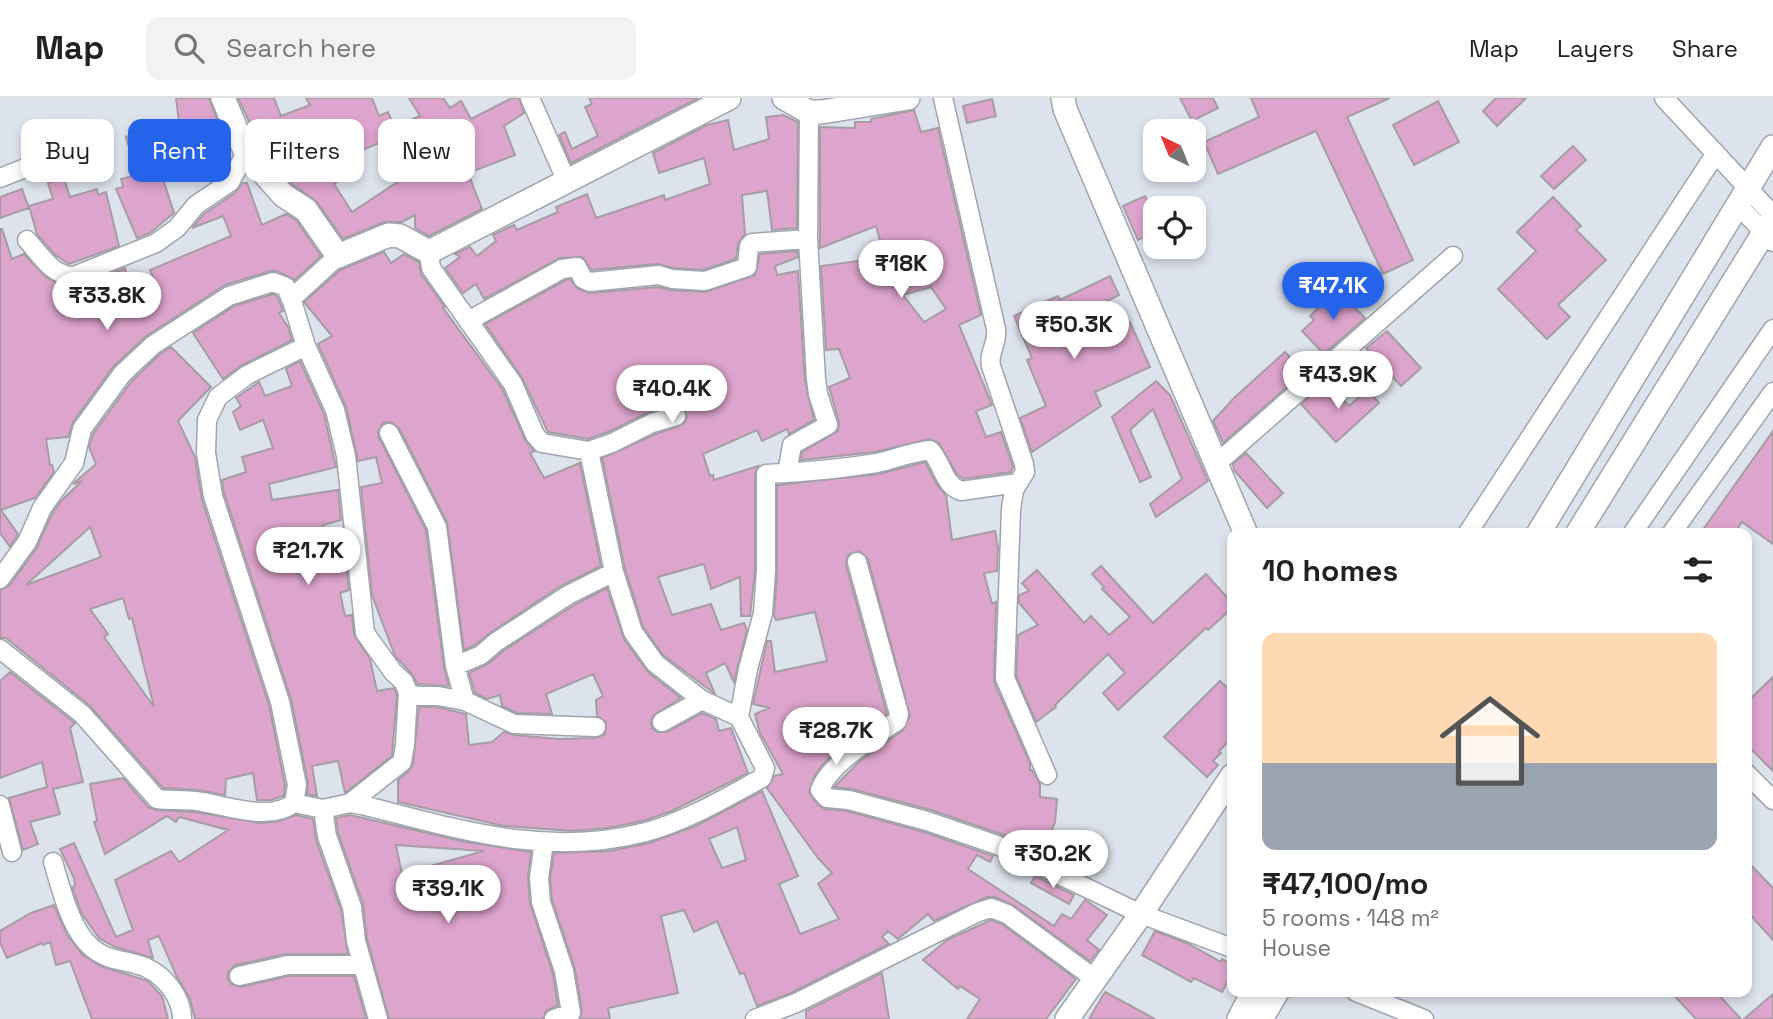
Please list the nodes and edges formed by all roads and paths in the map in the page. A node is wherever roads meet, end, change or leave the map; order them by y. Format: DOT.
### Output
graph roads {
  1 [pos="223,98"];
  2 [pos="530,98"];
  3 [pos="784,98"];
  4 [pos="908,98"];
  5 [pos="943,98"];
  6 [pos="1063,98"];
  7 [pos="1664,98"];
  8 [pos="726,99"];
  9 [pos="809,111"];
  10 [pos="1773,147"];
  11 [pos="245,151"];
  12 [pos="1716,153"];
  13 [pos="245,155"];
  14 [pos="21,170"];
  15 [pos="0,178"];
  16 [pos="272,182"];
  17 [pos="567,182"];
  18 [pos="1748,188"];
  19 [pos="1769,229"];
  20 [pos="808,239"];
  21 [pos="27,240"];
  22 [pos="429,252"];
  23 [pos="338,256"];
  24 [pos="1452,256"];
  25 [pos="292,299"];
  26 [pos="468,321"];
  27 [pos="1773,329"];
  28 [pos="306,346"];
  29 [pos="1773,392"];
  30 [pos="676,416"];
  31 [pos="389,433"];
  32 [pos="589,451"];
  33 [pos="1215,465"];
  34 [pos="787,473"];
  35 [pos="1018,483"];
  36 [pos="1243,528"];
  37 [pos="1470,528"];
  38 [pos="1542,528"];
  39 [pos="1581,528"];
  40 [pos="1636,528"];
  41 [pos="1675,528"];
  42 [pos="857,562"];
  43 [pos="614,572"];
  44 [pos="0,579"];
  45 [pos="0,649"];
  46 [pos="455,666"];
  47 [pos="408,693"];
  48 [pos="702,700"];
  49 [pos="465,701"];
  50 [pos="739,717"];
  51 [pos="662,722"];
  52 [pos="596,727"];
  53 [pos="1047,775"];
  54 [pos="1752,779"];
  55 [pos="1227,784"];
  56 [pos="1773,800"];
  57 [pos="294,803"];
  58 [pos="350,803"];
  59 [pos="0,805"];
  60 [pos="323,809"];
  61 [pos="544,842"];
  62 [pos="12,852"];
  63 [pos="53,862"];
  64 [pos="1141,914"];
  65 [pos="1227,946"];
  66 [pos="363,965"];
  67 [pos="239,976"];
  68 [pos="1095,979"];
  69 [pos="1250,997"];
  70 [pos="1274,997"];
  71 [pos="1390,997"];
  72 [pos="182,1019"];
  73 [pos="379,1019"];
  74 [pos="554,1019"];
  75 [pos="755,1019"];
  76 [pos="1067,1019"];
  77 [pos="1239,1019"];
  78 [pos="1261,1019"];
  79 [pos="1424,1019"];
  1 -- 11 [label="street"];
  2 -- 17 [label="street"];
  3 -- 9 [label="street"];
  4 -- 9 [label="street"];
  5 -- 35 [label="street"];
  6 -- 33 [label="street"];
  7 -- 12 [label="street"];
  8 -- 17 [label="street"];
  9 -- 20 [label="street"];
  10 -- 18 [label="street"];
  12 -- 18 [label="street"];
  12 -- 37 [label="street"];
  13 -- 21 [label="street"];
  14 -- 15 [label="street"];
  16 -- 23 [label="street"];
  17 -- 22 [label="street"];
  18 -- 19 [label="street"];
  18 -- 38 [label="street"];
  19 -- 39 [label="street"];
  20 -- 26 [label="street"];
  20 -- 34 [label="street"];
  22 -- 23 [label="street"];
  22 -- 26 [label="street"];
  23 -- 25 [label="street"];
  24 -- 33 [label="street"];
  25 -- 28 [label="street"];
  25 -- 44 [label="street"];
  26 -- 32 [label="street"];
  27 -- 40 [label="street"];
  28 -- 47 [label="street"];
  28 -- 57 [label="street"];
  29 -- 41 [label="street"];
  30 -- 32 [label="street"];
  31 -- 46 [label="street"];
  32 -- 43 [label="street"];
  33 -- 36 [label="street"];
  34 -- 35 [label="street"];
  34 -- 50 [label="street"];
  35 -- 53 [label="street"];
  42 -- 64 [label="street"];
  43 -- 46 [label="street"];
  43 -- 48 [label="street"];
  45 -- 57 [label="street"];
  46 -- 49 [label="street"];
  47 -- 49 [label="street"];
  47 -- 58 [label="street"];
  48 -- 50 [label="street"];
  48 -- 51 [label="street"];
  49 -- 52 [label="street"];
  50 -- 61 [label="street"];
  54 -- 56 [label="street"];
  55 -- 64 [label="street"];
  57 -- 60 [label="street"];
  58 -- 60 [label="street"];
  58 -- 61 [label="street"];
  59 -- 62 [label="street"];
  60 -- 66 [label="street"];
  61 -- 74 [label="street"];
  63 -- 72 [label="street"];
  64 -- 65 [label="street"];
  64 -- 68 [label="street"];
  66 -- 67 [label="street"];
  66 -- 73 [label="street"];
  68 -- 75 [label="street"];
  68 -- 76 [label="street"];
  69 -- 77 [label="street"];
  70 -- 78 [label="street"];
  71 -- 79 [label="street"];
}
